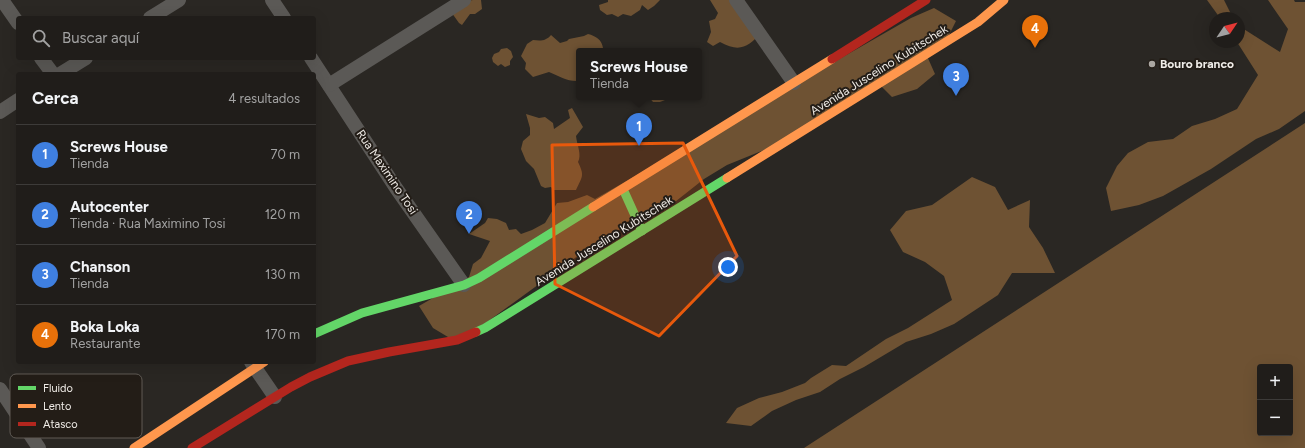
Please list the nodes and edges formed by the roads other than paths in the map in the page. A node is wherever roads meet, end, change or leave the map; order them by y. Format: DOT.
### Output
graph roads {
  1 [pos="2,0"];
  2 [pos="179,0"];
  3 [pos="272,0"];
  4 [pos="464,0"];
  5 [pos="736,0"];
  6 [pos="926,0"];
  7 [pos="999,2"];
  8 [pos="153,16"];
  9 [pos="283,16"];
  10 [pos="16,20"];
  11 [pos="42,60"];
  12 [pos="83,60"];
  13 [pos="312,60"];
  14 [pos="52,72"];
  15 [pos="63,72"];
  16 [pos="794,83"];
  17 [pos="329,85"];
  18 [pos="16,101"];
  19 [pos="0,112"];
  20 [pos="624,189"];
  21 [pos="642,232"];
  22 [pos="464,285"];
  23 [pos="316,333"];
  24 [pos="257,364"];
  25 [pos="0,389"];
  26 [pos="275,397"];
  27 [pos="10,404"];
  28 [pos="32,438"];
  29 [pos="39,448"];
  30 [pos="134,448"];
  31 [pos="192,448"];
  1 -- 10 [label="street"];
  2 -- 8 [label="street"];
  3 -- 9 [label="street"];
  4 -- 17 [label="street"];
  5 -- 16 [label="street"];
  6 -- 16 [label="main road"];
  7 -- 21 [label="main road, Avenida Juscelino Kubitschek"];
  11 -- 14 [label="street"];
  12 -- 15 [label="street"];
  13 -- 17 [label="street, Rua Maximino Tosi"];
  16 -- 20 [label="main road"];
  17 -- 22 [label="street, Rua Maximino Tosi"];
  18 -- 19 [label="street"];
  20 -- 21 [label="main road"];
  20 -- 22 [label="main road"];
  21 -- 26 [label="main road, Avenida Juscelino Kubitschek"];
  22 -- 23 [label="main road"];
  24 -- 26 [label="street"];
  24 -- 30 [label="main road"];
  25 -- 27 [label="street"];
  26 -- 31 [label="main road, Avenida Juscelino Kubitschek"];
  28 -- 29 [label="street"];
}
